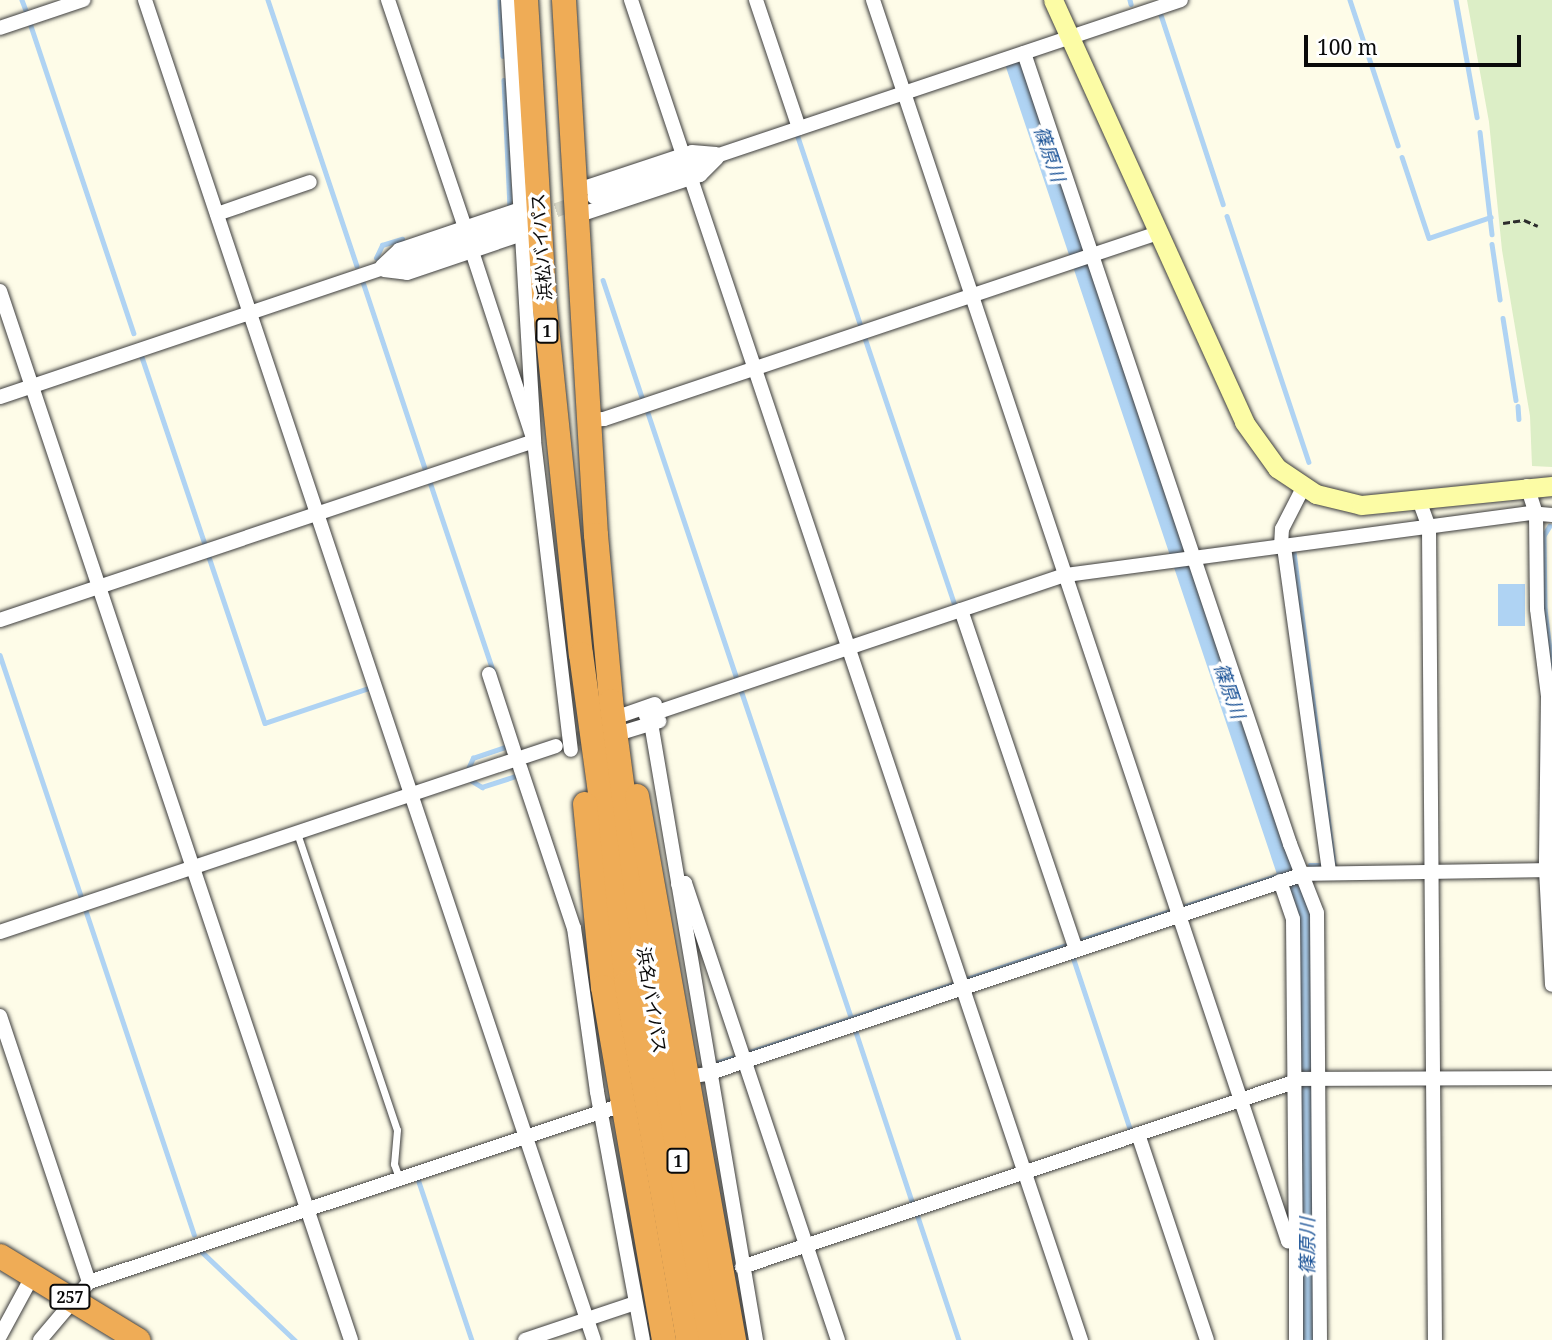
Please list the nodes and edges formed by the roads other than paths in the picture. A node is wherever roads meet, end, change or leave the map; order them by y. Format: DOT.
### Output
graph roads {
  1 [pos="83,0"];
  2 [pos="145,0"];
  3 [pos="388,0"];
  4 [pos="564,0"];
  5 [pos="631,0"];
  6 [pos="756,0"];
  7 [pos="873,0"];
  8 [pos="1054,0"];
  9 [pos="1181,0"];
  10 [pos="522,4"];
  11 [pos="0,28"];
  12 [pos="1070,37"];
  13 [pos="1024,53"];
  14 [pos="905,93"];
  15 [pos="799,128"];
  16 [pos="720,155"];
  17 [pos="686,166"];
  18 [pos="310,182"];
  19 [pos="582,201"];
  20 [pos="217,214"];
  21 [pos="526,220"];
  22 [pos="465,228"];
  23 [pos="1158,233"];
  24 [pos="472,251"];
  25 [pos="1086,257"];
  26 [pos="379,270"];
  27 [pos="0,290"];
  28 [pos="972,295"];
  29 [pos="250,313"];
  30 [pos="754,368"];
  31 [pos="32,387"];
  32 [pos="0,397"];
  33 [pos="589,420"];
  34 [pos="534,441"];
  35 [pos="1527,486"];
  36 [pos="1552,486"];
  37 [pos="1303,488"];
  38 [pos="1419,499"];
  39 [pos="1536,513"];
  40 [pos="317,514"];
  41 [pos="1552,515"];
  42 [pos="1429,528"];
  43 [pos="1283,547"];
  44 [pos="1188,559"];
  45 [pos="1066,575"];
  46 [pos="99,587"];
  47 [pos="961,610"];
  48 [pos="0,620"];
  49 [pos="848,648"];
  50 [pos="606,658"];
  51 [pos="582,661"];
  52 [pos="489,674"];
  53 [pos="726,689"];
  54 [pos="649,719"];
  55 [pos="622,724"];
  56 [pos="572,741"];
  57 [pos="514,751"];
  58 [pos="520,767"];
  59 [pos="471,774"];
  60 [pos="411,794"];
  61 [pos="297,833"];
  62 [pos="193,868"];
  63 [pos="1546,870"];
  64 [pos="1432,872"];
  65 [pos="1329,873"];
  66 [pos="1292,878"];
  67 [pos="677,884"];
  68 [pos="1181,915"];
  69 [pos="0,932"];
  70 [pos="1076,950"];
  71 [pos="1552,985"];
  72 [pos="962,988"];
  73 [pos="0,1016"];
  74 [pos="745,1062"];
  75 [pos="696,1076"];
  76 [pos="1552,1078"];
  77 [pos="1433,1079"];
  78 [pos="1304,1080"];
  79 [pos="1242,1099"];
  80 [pos="611,1107"];
  81 [pos="1138,1134"];
  82 [pos="525,1135"];
  83 [pos="1024,1172"];
  84 [pos="399,1178"];
  85 [pos="307,1209"];
  86 [pos="1296,1240"];
  87 [pos="807,1246"];
  88 [pos="0,1256"];
  89 [pos="742,1267"];
  90 [pos="33,1275"];
  91 [pos="82,1291"];
  92 [pos="635,1303"];
  93 [pos="587,1319"];
  94 [pos="0,1336"];
  95 [pos="40,1340"];
  96 [pos="138,1340"];
  97 [pos="351,1340"];
  98 [pos="525,1340"];
  99 [pos="594,1340"];
  100 [pos="643,1340"];
  101 [pos="664,1340"];
  102 [pos="688,1340"];
  103 [pos="711,1340"];
  104 [pos="734,1340"];
  105 [pos="756,1340"];
  106 [pos="838,1340"];
  107 [pos="1081,1340"];
  108 [pos="1207,1340"];
  109 [pos="1296,1340"];
  110 [pos="1320,1340"];
  111 [pos="1434,1340"];
  1 -- 11 [label="street"];
  2 -- 20 [label="street"];
  3 -- 22 [label="street"];
  4 -- 19 [label="highway, 浜松バイパス / 1"];
  5 -- 17 [label="street"];
  6 -- 15 [label="street"];
  7 -- 14 [label="street"];
  8 -- 12 [label="street"];
  9 -- 12 [label="street"];
  10 -- 21 [label="highway, 浜松バイパス / 1"];
  12 -- 13 [label="street"];
  12 -- 23 [label="street"];
  13 -- 14 [label="street"];
  13 -- 25 [label="street"];
  14 -- 15 [label="street"];
  14 -- 28 [label="street"];
  15 -- 16 [label="street"];
  16 -- 17 [label="street"];
  16 -- 17 [label="street"];
  17 -- 19 [label="street"];
  17 -- 19 [label="street"];
  17 -- 19 [label="street"];
  17 -- 30 [label="street"];
  18 -- 20 [label="street"];
  19 -- 33 [label="highway, 浜松バイパス / 1"];
  20 -- 29 [label="street"];
  21 -- 22 [label="street"];
  21 -- 24 [label="street"];
  21 -- 26 [label="street"];
  21 -- 34 [label="street"];
  21 -- 51 [label="highway, 浜松バイパス / 1"];
  22 -- 26 [label="street"];
  23 -- 25 [label="street"];
  23 -- 37 [label="street"];
  24 -- 26 [label="street"];
  24 -- 34 [label="street"];
  25 -- 28 [label="street"];
  25 -- 44 [label="street"];
  26 -- 29 [label="street"];
  27 -- 31 [label="street"];
  28 -- 30 [label="street"];
  28 -- 45 [label="street"];
  29 -- 31 [label="street"];
  29 -- 40 [label="street"];
  30 -- 33 [label="street"];
  30 -- 49 [label="street"];
  31 -- 32 [label="street"];
  31 -- 46 [label="street"];
  33 -- 50 [label="highway, 浜松バイパス / 1"];
  34 -- 40 [label="street"];
  34 -- 56 [label="street"];
  35 -- 36 [label="street"];
  35 -- 38 [label="street"];
  35 -- 39 [label="street"];
  37 -- 38 [label="street"];
  37 -- 43 [label="street"];
  38 -- 42 [label="street"];
  39 -- 41 [label="street"];
  39 -- 42 [label="street"];
  39 -- 63 [label="street"];
  40 -- 46 [label="street"];
  40 -- 60 [label="street"];
  42 -- 43 [label="street"];
  42 -- 64 [label="street"];
  43 -- 44 [label="street"];
  43 -- 65 [label="street"];
  44 -- 45 [label="street"];
  44 -- 66 [label="street"];
  45 -- 47 [label="street"];
  45 -- 68 [label="street"];
  46 -- 48 [label="street"];
  46 -- 62 [label="street"];
  47 -- 49 [label="street"];
  47 -- 70 [label="street"];
  49 -- 53 [label="street"];
  49 -- 72 [label="street"];
  50 -- 55 [label="highway"];
  50 -- 103 [label="highway, 浜名バイパス / 1"];
  51 -- 56 [label="highway"];
  51 -- 102 [label="highway, 浜名バイパス / 1"];
  52 -- 57 [label="street"];
  53 -- 54 [label="street"];
  53 -- 55 [label="street"];
  54 -- 55 [label="street"];
  54 -- 67 [label="street"];
  55 -- 75 [label="highway"];
  56 -- 57 [label="street"];
  56 -- 58 [label="street"];
  56 -- 59 [label="street"];
  56 -- 80 [label="highway"];
  57 -- 59 [label="street"];
  58 -- 59 [label="street"];
  58 -- 80 [label="street"];
  59 -- 60 [label="street"];
  60 -- 61 [label="street"];
  60 -- 82 [label="street"];
  61 -- 62 [label="street"];
  61 -- 84 [label="lane"];
  62 -- 69 [label="street"];
  62 -- 85 [label="street"];
  63 -- 64 [label="street"];
  63 -- 71 [label="street"];
  64 -- 65 [label="street"];
  64 -- 77 [label="street"];
  65 -- 66 [label="street"];
  66 -- 68 [label="street"];
  66 -- 78 [label="street"];
  66 -- 78 [label="street"];
  67 -- 74 [label="street"];
  67 -- 75 [label="street"];
  68 -- 70 [label="street"];
  68 -- 79 [label="street"];
  70 -- 72 [label="street"];
  72 -- 74 [label="street"];
  72 -- 83 [label="street"];
  73 -- 91 [label="street"];
  74 -- 75 [label="street"];
  74 -- 87 [label="street"];
  75 -- 89 [label="street"];
  75 -- 104 [label="highway"];
  76 -- 77 [label="street"];
  77 -- 78 [label="street"];
  77 -- 111 [label="street"];
  78 -- 79 [label="street"];
  78 -- 86 [label="street"];
  78 -- 110 [label="street"];
  79 -- 81 [label="street"];
  79 -- 86 [label="street"];
  80 -- 82 [label="street"];
  80 -- 92 [label="street"];
  80 -- 101 [label="highway"];
  81 -- 83 [label="street"];
  81 -- 108 [label="street"];
  82 -- 84 [label="street"];
  82 -- 93 [label="street"];
  83 -- 87 [label="street"];
  83 -- 107 [label="street"];
  84 -- 85 [label="street"];
  85 -- 91 [label="street"];
  85 -- 97 [label="street"];
  86 -- 109 [label="street"];
  87 -- 89 [label="street"];
  87 -- 106 [label="street"];
  88 -- 90 [label="highway, 257"];
  89 -- 105 [label="street"];
  90 -- 91 [label="highway, 257"];
  90 -- 94 [label="street"];
  91 -- 95 [label="street"];
  91 -- 96 [label="highway, 257"];
  92 -- 93 [label="street"];
  92 -- 100 [label="street"];
  93 -- 98 [label="street"];
  93 -- 99 [label="street"];
}
